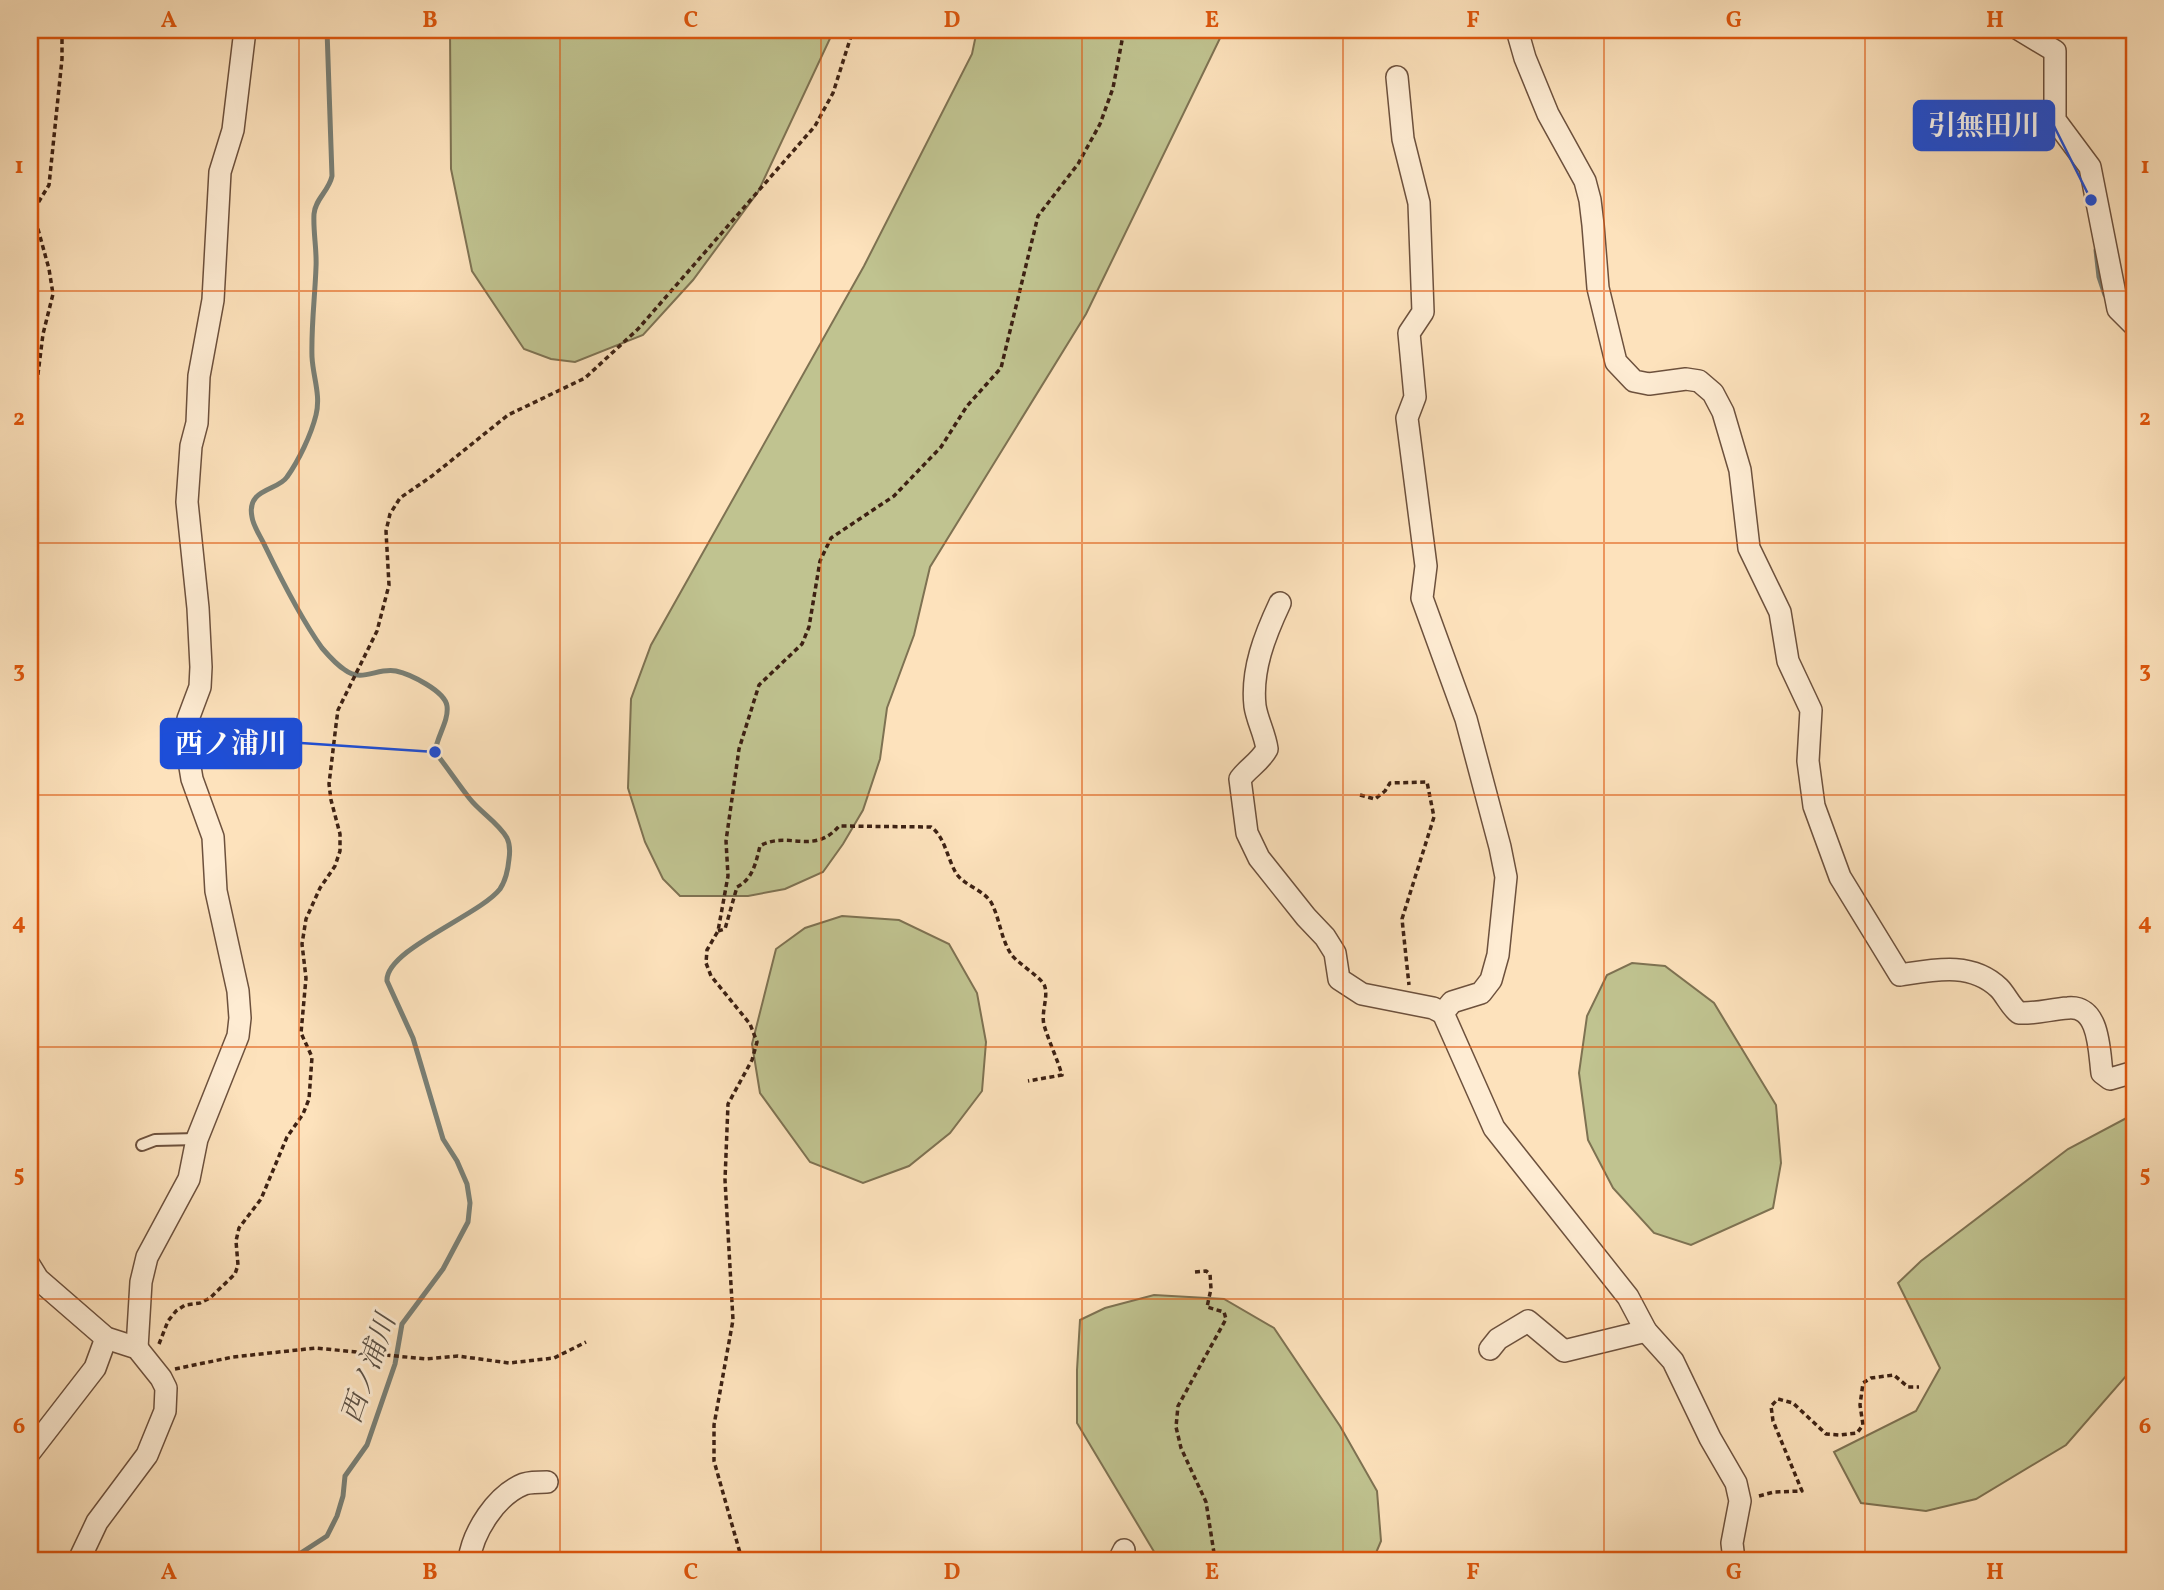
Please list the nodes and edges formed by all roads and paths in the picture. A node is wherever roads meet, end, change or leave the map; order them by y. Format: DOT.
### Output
graph roads {
  1 [pos="62,30"];
  2 [pos="245,30"];
  3 [pos="853,30"];
  4 [pos="1124,30"];
  5 [pos="1517,30"];
  6 [pos="2020,30"];
  7 [pos="1397,77"];
  8 [pos="2134,325"];
  9 [pos="30,485"];
  10 [pos="1280,603"];
  11 [pos="1360,795"];
  12 [pos="718,931"];
  13 [pos="1412,1004"];
  14 [pos="1443,1013"];
  15 [pos="2134,1072"];
  16 [pos="1028,1081"];
  17 [pos="197,1139"];
  18 [pos="142,1145"];
  19 [pos="30,1266"];
  20 [pos="1195,1272"];
  21 [pos="1646,1331"];
  22 [pos="106,1338"];
  23 [pos="586,1342"];
  24 [pos="137,1348"];
  25 [pos="1490,1349"];
  26 [pos="156,1371"];
  27 [pos="1919,1387"];
  28 [pos="30,1452"];
  29 [pos="547,1482"];
  30 [pos="1740,1501"];
  31 [pos="79,1560"];
  32 [pos="469,1560"];
  33 [pos="742,1560"];
  34 [pos="1218,1560"];
  35 [pos="1734,1560"];
  1 -- 9 [label="path"];
  2 -- 17 [label="street"];
  3 -- 26 [label="path"];
  4 -- 12 [label="path"];
  5 -- 15 [label="street"];
  6 -- 8 [label="street"];
  7 -- 14 [label="street"];
  10 -- 13 [label="street"];
  11 -- 13 [label="path"];
  12 -- 16 [label="path"];
  12 -- 33 [label="path"];
  13 -- 14 [label="street"];
  14 -- 21 [label="street"];
  17 -- 18 [label="lane"];
  17 -- 24 [label="street"];
  19 -- 22 [label="street"];
  20 -- 34 [label="path"];
  21 -- 25 [label="street"];
  21 -- 30 [label="street"];
  22 -- 24 [label="street"];
  22 -- 28 [label="street"];
  23 -- 26 [label="path"];
  24 -- 26 [label="street"];
  26 -- 31 [label="street"];
  27 -- 30 [label="path"];
  29 -- 32 [label="street"];
  30 -- 35 [label="street"];
}
